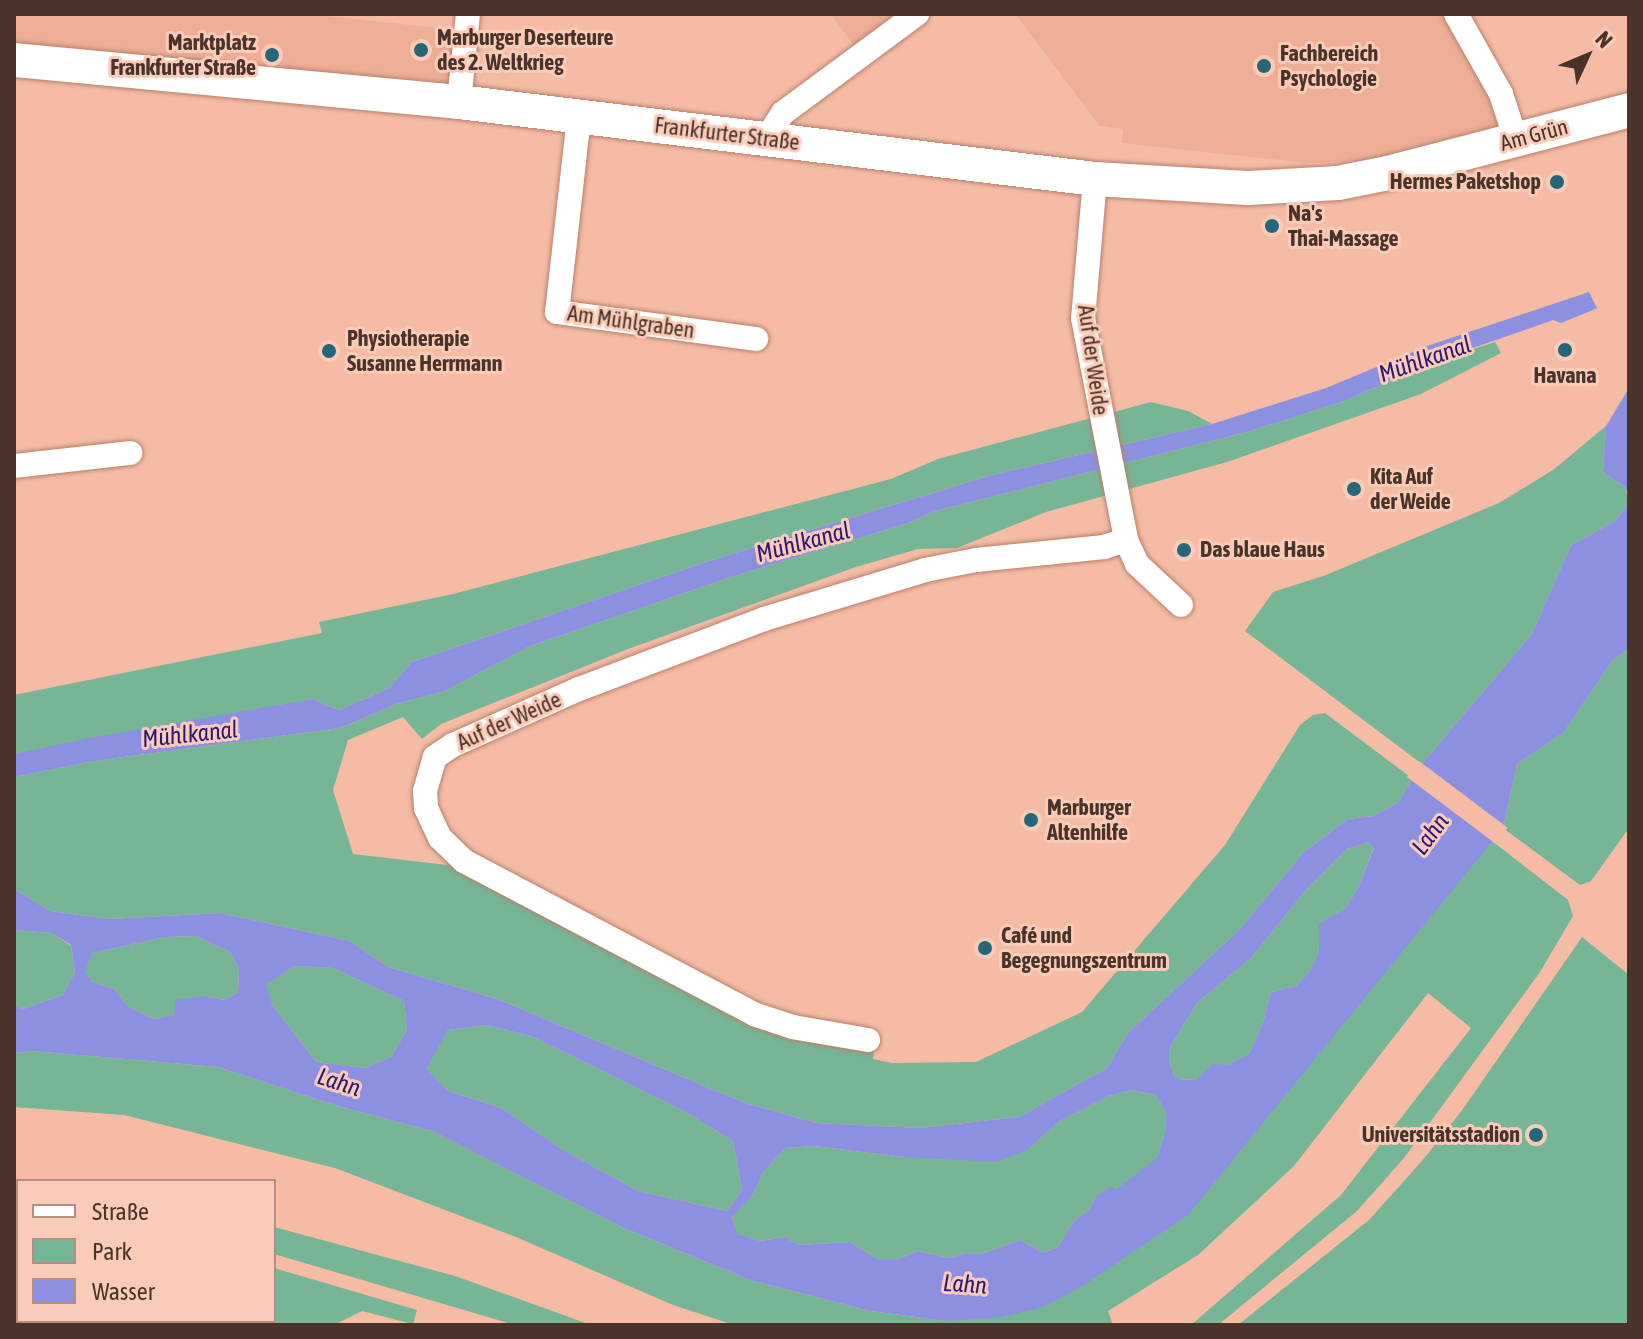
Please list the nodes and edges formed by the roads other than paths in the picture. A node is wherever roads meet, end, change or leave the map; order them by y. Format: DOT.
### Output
graph roads {
  1 [pos="468,14"];
  2 [pos="917,14"];
  3 [pos="1456,14"];
  4 [pos="14,60"];
  5 [pos="459,102"];
  6 [pos="1629,110"];
  7 [pos="579,117"];
  8 [pos="766,139"];
  9 [pos="1516,140"];
  10 [pos="1438,160"];
  11 [pos="1095,179"];
  12 [pos="756,339"];
  13 [pos="130,453"];
  14 [pos="14,466"];
  15 [pos="1126,540"];
  16 [pos="1181,605"];
  17 [pos="868,1040"];
  1 -- 5 [label="street"];
  2 -- 8 [label="street"];
  3 -- 9 [label="street"];
  4 -- 5 [label="street, Frankfurter Straße"];
  5 -- 7 [label="street, Frankfurter Straße"];
  6 -- 9 [label="street, Am Grün"];
  7 -- 8 [label="street, Frankfurter Straße"];
  7 -- 12 [label="street, Am Mühlgraben"];
  8 -- 11 [label="street, Frankfurter Straße"];
  9 -- 10 [label="street, Am Grün"];
  10 -- 11 [label="street, Frankfurter Straße"];
  11 -- 15 [label="street, Auf der Weide"];
  13 -- 14 [label="street"];
  15 -- 16 [label="street, Auf der Weide"];
  15 -- 17 [label="street, Auf der Weide"];
}
